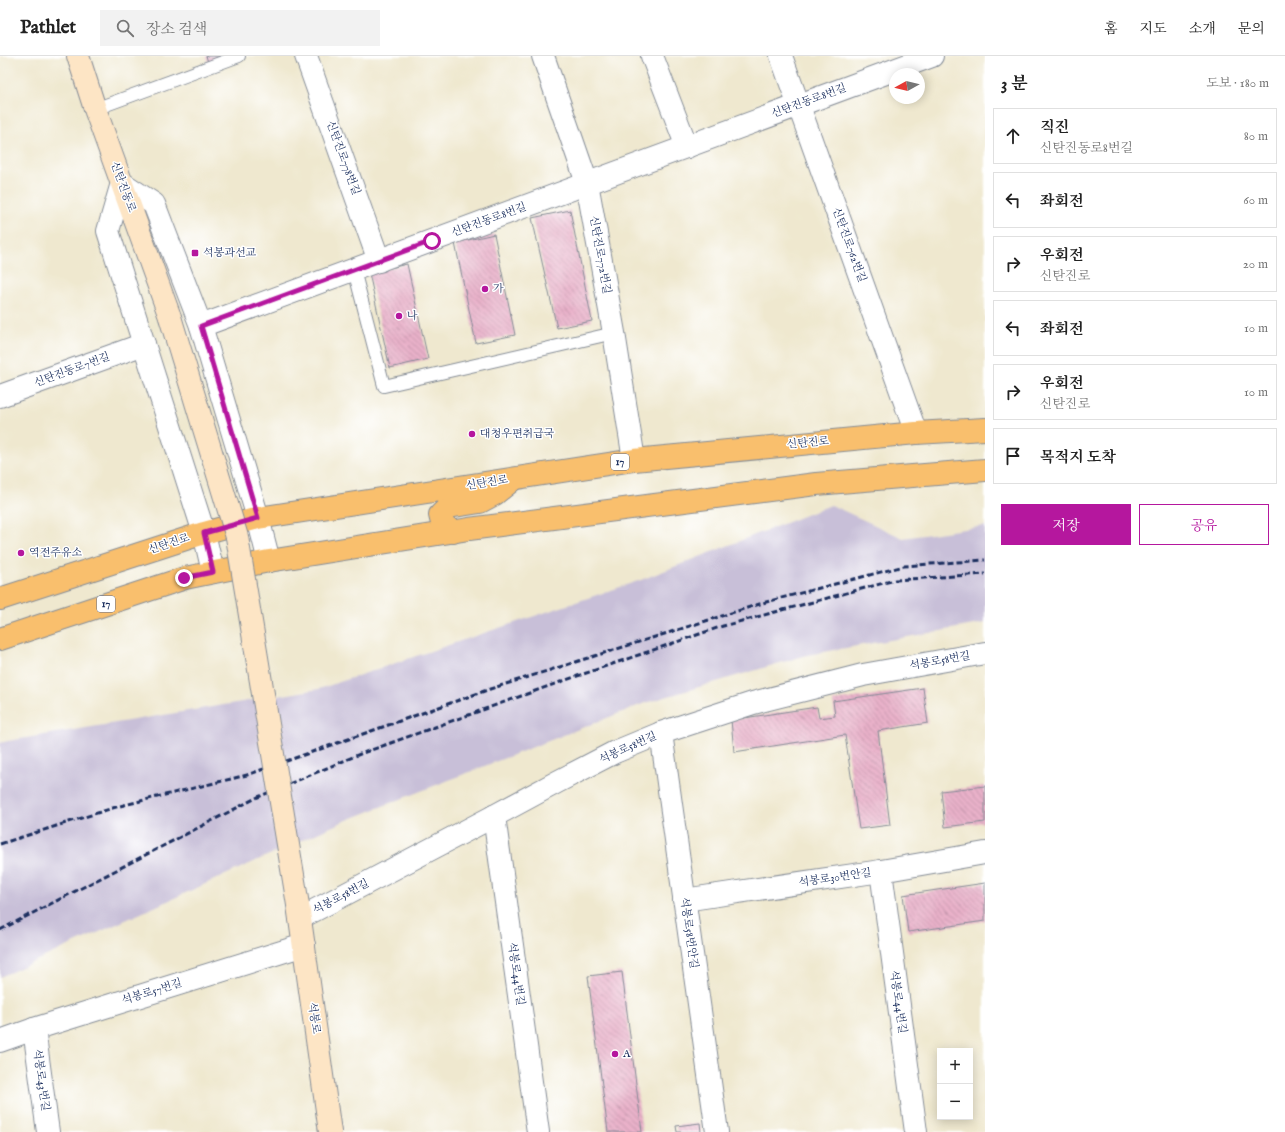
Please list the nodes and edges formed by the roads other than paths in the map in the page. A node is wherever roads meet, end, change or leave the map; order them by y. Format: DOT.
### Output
graph roads {
  1 [pos="78,56"];
  2 [pos="239,56"];
  3 [pos="306,56"];
  4 [pos="543,56"];
  5 [pos="652,56"];
  6 [pos="781,56"];
  7 [pos="932,56"];
  8 [pos="799,105"];
  9 [pos="95,109"];
  10 [pos="687,147"];
  11 [pos="122,183"];
  12 [pos="587,184"];
  13 [pos="379,261"];
  14 [pos="354,270"];
  15 [pos="201,326"];
  16 [pos="614,333"];
  17 [pos="144,344"];
  18 [pos="0,396"];
  19 [pos="985,429"];
  20 [pos="916,433"];
  21 [pos="634,460"];
  22 [pos="985,470"];
  23 [pos="514,479"];
  24 [pos="258,518"];
  25 [pos="454,532"];
  26 [pos="204,533"];
  27 [pos="269,561"];
  28 [pos="213,572"];
  29 [pos="0,599"];
  30 [pos="0,639"];
  31 [pos="985,653"];
  32 [pos="660,733"];
  33 [pos="494,816"];
  34 [pos="985,853"];
  35 [pos="881,871"];
  36 [pos="684,900"];
  37 [pos="299,912"];
  38 [pos="304,945"];
  39 [pos="34,1029"];
  40 [pos="0,1042"];
  41 [pos="48,1132"];
  42 [pos="330,1132"];
  43 [pos="538,1132"];
  44 [pos="717,1132"];
  45 [pos="916,1132"];
  1 -- 9 [label="main road, 신탄진동로"];
  2 -- 9 [label="lane"];
  3 -- 13 [label="street, 신탄진로778번길"];
  4 -- 12 [label="street, 신탄진로772번길"];
  5 -- 10 [label="street"];
  6 -- 8 [label="street, 신탄진로762번길"];
  7 -- 8 [label="street, 신탄진동로8번길"];
  8 -- 10 [label="street, 신탄진동로8번길"];
  8 -- 20 [label="street, 신탄진로762번길"];
  9 -- 11 [label="main road, 신탄진동로"];
  10 -- 12 [label="street, 신탄진동로8번길"];
  11 -- 15 [label="street"];
  11 -- 17 [label="street"];
  11 -- 37 [label="main road, 신탄진동로, bridge"];
  12 -- 13 [label="street, 신탄진동로8번길"];
  12 -- 16 [label="street, 신탄진로772번길"];
  13 -- 14 [label="street, 신탄진동로8번길"];
  14 -- 15 [label="street, 신탄진동로8번길"];
  14 -- 16 [label="lane"];
  15 -- 24 [label="street"];
  16 -- 21 [label="street, 신탄진로772번길"];
  17 -- 18 [label="street, 신탄진동로7번길"];
  17 -- 26 [label="street"];
  19 -- 20 [label="main road, 신탄진로 / 17"];
  20 -- 21 [label="main road, 신탄진로 / 17"];
  21 -- 23 [label="main road, 신탄진로 / 17"];
  22 -- 25 [label="main road, 17"];
  23 -- 24 [label="main road, 신탄진로 / 17"];
  23 -- 25 [label="main road"];
  24 -- 26 [label="main road, 신탄진로 / 17"];
  24 -- 27 [label="street"];
  25 -- 27 [label="main road, 17"];
  26 -- 28 [label="street"];
  26 -- 29 [label="main road, 신탄진로 / 17"];
  27 -- 28 [label="main road, 17"];
  28 -- 30 [label="main road, 17"];
  31 -- 32 [label="street, 석봉로58번길"];
  32 -- 33 [label="street, 석봉로58번길"];
  32 -- 36 [label="street, 석봉로58번안길"];
  33 -- 37 [label="street, 석봉로58번길"];
  33 -- 43 [label="street, 석봉로44번길"];
  34 -- 35 [label="street, 석봉로30번안길"];
  35 -- 36 [label="street, 석봉로30번안길"];
  35 -- 45 [label="street, 석봉로44번길"];
  36 -- 44 [label="street, 석봉로58번안길"];
  37 -- 38 [label="main road, 석봉로"];
  38 -- 39 [label="street, 석봉로57번길"];
  38 -- 42 [label="main road, 석봉로"];
  39 -- 40 [label="street, 석봉로57번길"];
  39 -- 41 [label="street, 석봉로43번길"];
}
